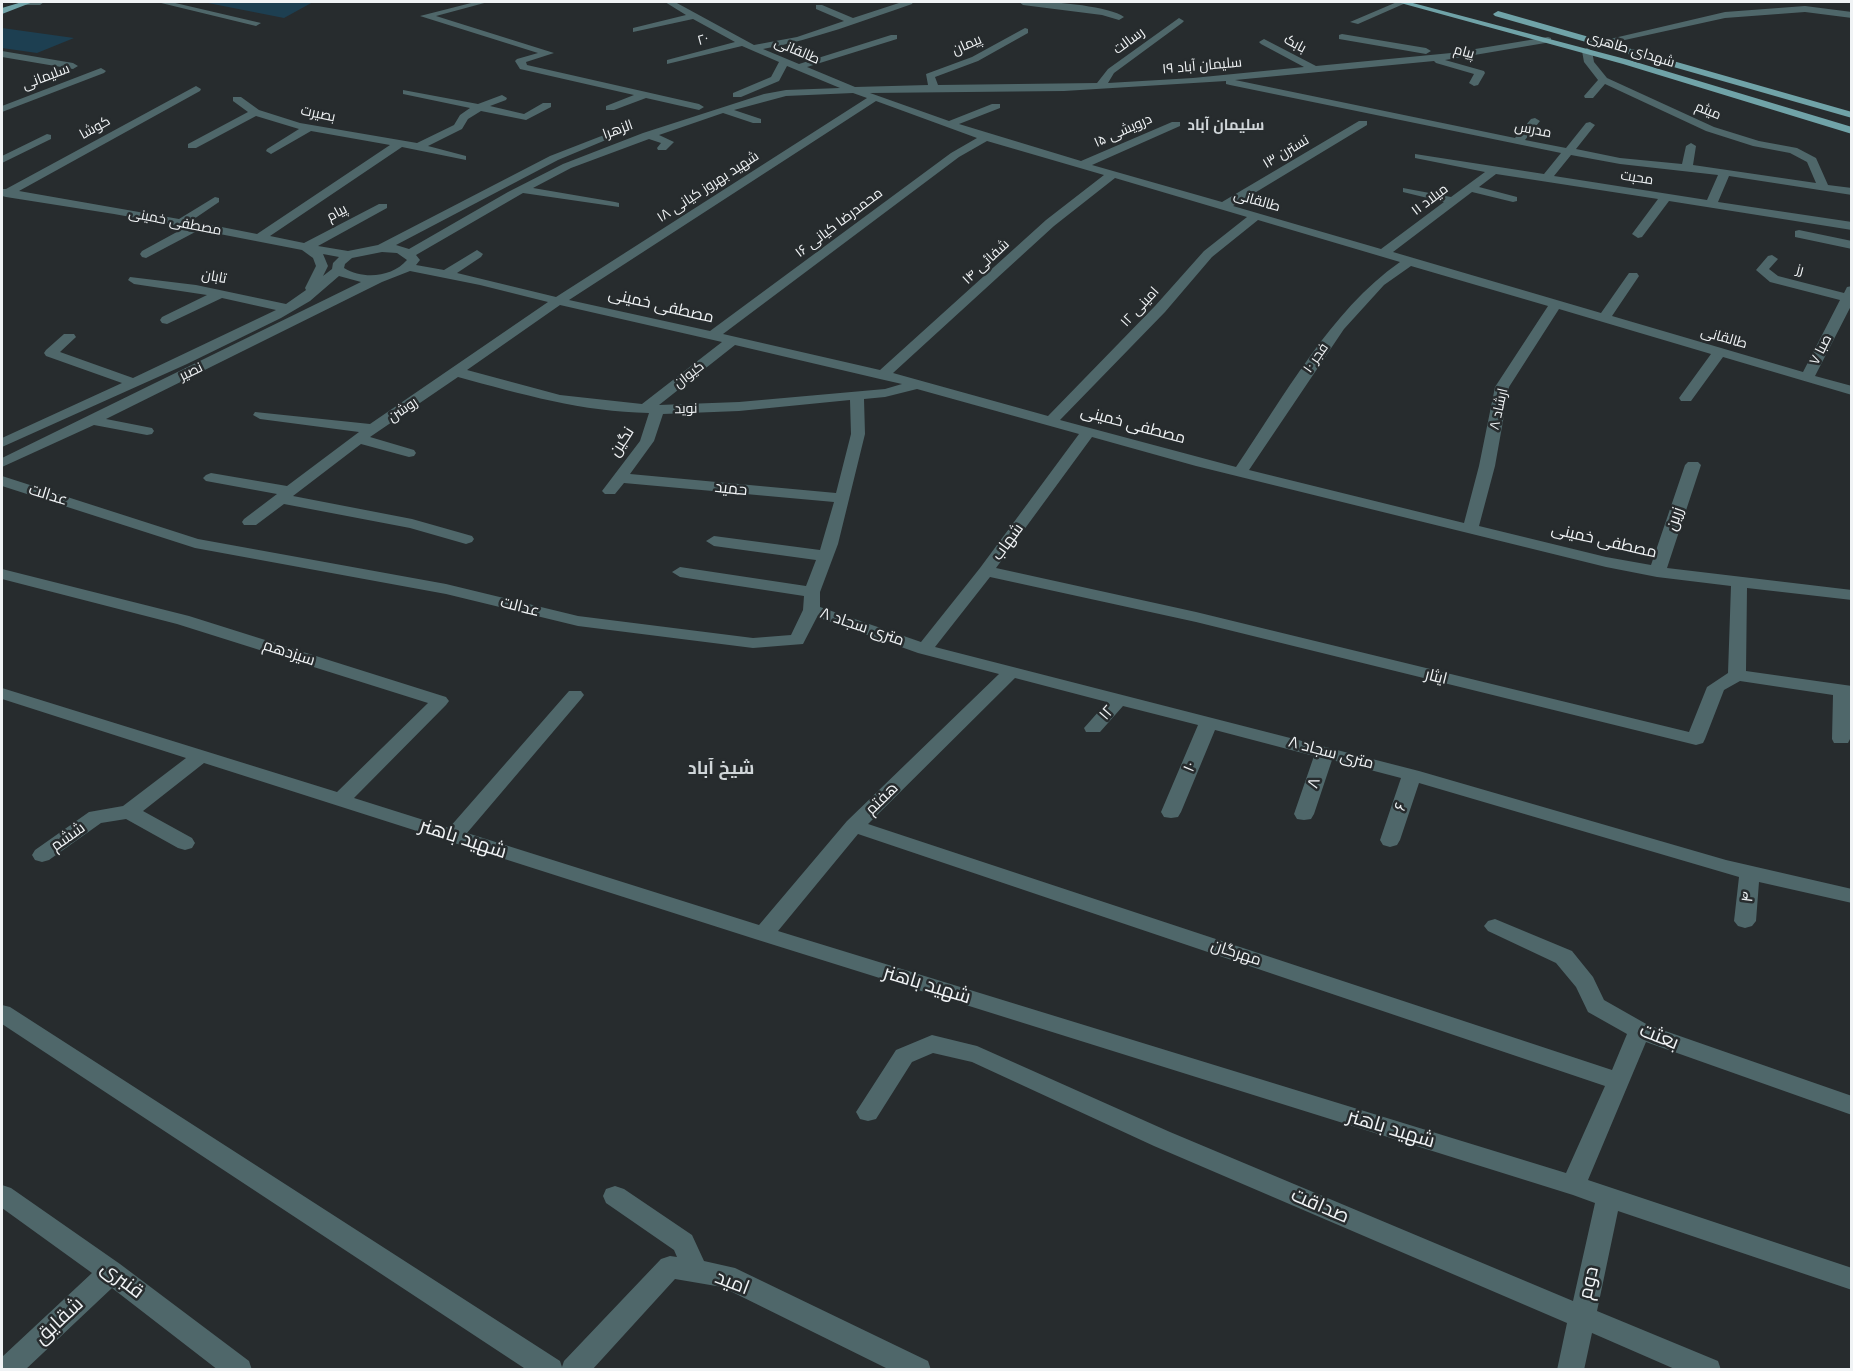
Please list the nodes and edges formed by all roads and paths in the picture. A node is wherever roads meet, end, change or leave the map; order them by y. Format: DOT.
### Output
graph roads {
  1 [pos="27,2"];
  2 [pos="40,2"];
  3 [pos="161,2"];
  4 [pos="480,2"];
  5 [pos="669,2"];
  6 [pos="879,2"];
  7 [pos="909,2"];
  8 [pos="1023,2"];
  9 [pos="1403,2"];
  10 [pos="898,6"];
  11 [pos="819,7"];
  12 [pos="2,11"];
  13 [pos="1491,12"];
  14 [pos="1851,15"];
  15 [pos="695,16"];
  16 [pos="1119,17"];
  17 [pos="855,21"];
  18 [pos="1179,21"];
  19 [pos="1355,22"];
  20 [pos="256,23"];
  21 [pos="636,30"];
  22 [pos="1025,31"];
  23 [pos="894,37"];
  24 [pos="1342,37"];
  25 [pos="1548,40"];
  26 [pos="1264,42"];
  27 [pos="1602,42"];
  28 [pos="748,46"];
  29 [pos="1587,51"];
  30 [pos="2,54"];
  31 [pos="15,56"];
  32 [pos="1451,56"];
  33 [pos="1427,58"];
  34 [pos="2,62"];
  35 [pos="670,62"];
  36 [pos="784,62"];
  37 [pos="74,66"];
  38 [pos="798,67"];
  39 [pos="1314,69"];
  40 [pos="101,71"];
  41 [pos="1213,79"];
  42 [pos="1604,80"];
  43 [pos="1474,83"];
  44 [pos="1100,86"];
  45 [pos="934,88"];
  46 [pos="195,89"];
  47 [pos="750,89"];
  48 [pos="856,91"];
  49 [pos="407,92"];
  50 [pos="645,95"];
  51 [pos="1590,96"];
  52 [pos="764,97"];
  53 [pos="502,98"];
  54 [pos="874,98"];
  55 [pos="237,99"];
  56 [pos="547,105"];
  57 [pos="996,106"];
  58 [pos="479,107"];
  59 [pos="699,107"];
  60 [pos="610,108"];
  61 [pos="2,109"];
  62 [pos="723,110"];
  63 [pos="255,112"];
  64 [pos="1851,115"];
  65 [pos="757,121"];
  66 [pos="1535,121"];
  67 [pos="1363,123"];
  68 [pos="950,124"];
  69 [pos="1176,124"];
  70 [pos="1590,125"];
  71 [pos="309,128"];
  72 [pos="1851,131"];
  73 [pos="647,135"];
  74 [pos="47,137"];
  75 [pos="986,137"];
  76 [pos="1518,142"];
  77 [pos="398,145"];
  78 [pos="1691,146"];
  79 [pos="192,147"];
  80 [pos="418,147"];
  81 [pos="662,148"];
  82 [pos="271,151"];
  83 [pos="1568,151"];
  84 [pos="1479,153"];
  85 [pos="1419,156"];
  86 [pos="462,158"];
  87 [pos="2,160"];
  88 [pos="1082,165"];
  89 [pos="1467,165"];
  90 [pos="1687,168"];
  91 [pos="1494,170"];
  92 [pos="1725,172"];
  93 [pos="1113,174"];
  94 [pos="1546,179"];
  95 [pos="1823,186"];
  96 [pos="1470,188"];
  97 [pos="522,189"];
  98 [pos="1407,190"];
  99 [pos="1851,192"];
  100 [pos="4,193"];
  101 [pos="1665,198"];
  102 [pos="1513,199"];
  103 [pos="215,201"];
  104 [pos="1454,201"];
  105 [pos="1711,204"];
  106 [pos="615,205"];
  107 [pos="383,206"];
  108 [pos="1224,206"];
  109 [pos="1256,216"];
  110 [pos="181,223"];
  111 [pos="198,226"];
  112 [pos="1851,226"];
  113 [pos="420,228"];
  114 [pos="1638,234"];
  115 [pos="1799,234"];
  116 [pos="439,236"];
  117 [pos="259,238"];
  118 [pos="1851,245"];
  119 [pos="306,247"];
  120 [pos="382,248"];
  121 [pos="1384,253"];
  122 [pos="146,254"];
  123 [pos="477,254"];
  124 [pos="348,255"];
  125 [pos="1772,259"];
  126 [pos="409,260"];
  127 [pos="1410,261"];
  128 [pos="338,270"];
  129 [pos="446,274"];
  130 [pos="1633,276"];
  131 [pos="379,278"];
  132 [pos="134,280"];
  133 [pos="220,294"];
  134 [pos="1850,294"];
  135 [pos="305,298"];
  136 [pos="558,301"];
  137 [pos="1556,304"];
  138 [pos="326,305"];
  139 [pos="287,308"];
  140 [pos="1604,318"];
  141 [pos="167,320"];
  142 [pos="712,336"];
  143 [pos="69,337"];
  144 [pos="732,341"];
  145 [pos="1720,352"];
  146 [pos="457,372"];
  147 [pos="883,375"];
  148 [pos="1807,378"];
  149 [pos="134,383"];
  150 [pos="917,385"];
  151 [pos="1851,391"];
  152 [pos="857,396"];
  153 [pos="1686,398"];
  154 [pos="651,409"];
  155 [pos="260,415"];
  156 [pos="91,420"];
  157 [pos="1050,422"];
  158 [pos="374,429"];
  159 [pos="147,431"];
  160 [pos="1088,432"];
  161 [pos="5,439"];
  162 [pos="360,439"];
  163 [pos="409,453"];
  164 [pos="2,463"];
  165 [pos="1693,465"];
  166 [pos="1240,472"];
  167 [pos="211,478"];
  168 [pos="2,481"];
  169 [pos="614,485"];
  170 [pos="284,494"];
  171 [pos="843,498"];
  172 [pos="250,522"];
  173 [pos="1471,527"];
  174 [pos="466,539"];
  175 [pos="714,541"];
  176 [pos="826,556"];
  177 [pos="986,571"];
  178 [pos="680,572"];
  179 [pos="1657,572"];
  180 [pos="2,574"];
  181 [pos="1739,583"];
  182 [pos="1851,595"];
  183 [pos="812,601"];
  184 [pos="924,649"];
  185 [pos="1011,672"];
  186 [pos="1737,675"];
  187 [pos="1847,691"];
  188 [pos="2,693"];
  189 [pos="575,695"];
  190 [pos="1120,698"];
  191 [pos="1209,721"];
  192 [pos="1093,728"];
  193 [pos="1841,739"];
  194 [pos="1325,752"];
  195 [pos="201,756"];
  196 [pos="1412,775"];
  197 [pos="342,800"];
  198 [pos="129,812"];
  199 [pos="1171,812"];
  200 [pos="1304,814"];
  201 [pos="855,826"];
  202 [pos="453,836"];
  203 [pos="1390,840"];
  204 [pos="185,843"];
  205 [pos="42,855"];
  206 [pos="1750,873"];
  207 [pos="1851,896"];
  208 [pos="1745,921"];
  209 [pos="1495,926"];
  210 [pos="763,934"];
  211 [pos="2,1013"];
  212 [pos="1640,1031"];
  213 [pos="1618,1081"];
  214 [pos="1851,1106"];
  215 [pos="868,1112"];
  216 [pos="1573,1185"];
  217 [pos="2,1195"];
  218 [pos="615,1196"];
  219 [pos="1609,1197"];
  220 [pos="696,1271"];
  221 [pos="111,1272"];
  222 [pos="1851,1279"];
  223 [pos="1581,1317"];
  224 [pos="6,1370"];
  225 [pos="239,1370"];
  226 [pos="550,1370"];
  227 [pos="574,1370"];
  228 [pos="918,1370"];
  229 [pos="1570,1370"];
  230 [pos="1708,1370"];
  1 -- 2 [label="street"];
  1 -- 12 [label="main road"];
  3 -- 20 [label="street"];
  4 -- 50 [label="street"];
  5 -- 15 [label="street, طالقانی"];
  6 -- 10 [label="street"];
  7 -- 10 [label="street, ۲۰"];
  8 -- 16 [label="street"];
  9 -- 19 [label="street"];
  9 -- 25 [label="main road, شهدای طاهری"];
  10 -- 17 [label="street, ۲۰"];
  11 -- 17 [label="street"];
  13 -- 27 [label="main road, شهدای طاهری"];
  14 -- 27 [label="street"];
  15 -- 21 [label="street"];
  15 -- 28 [label="street, طالقانی"];
  17 -- 28 [label="street, ۲۰"];
  18 -- 44 [label="street, رسالت"];
  22 -- 45 [label="street, پیمان"];
  23 -- 38 [label="street"];
  24 -- 32 [label="street"];
  25 -- 29 [label="main road, شهدای طاهری"];
  25 -- 32 [label="street, سلیمان آباد ۱۹"];
  26 -- 39 [label="street, بابک"];
  27 -- 64 [label="main road, شهدای طاهری"];
  28 -- 35 [label="street, ۲۰"];
  28 -- 36 [label="street, طالقانی"];
  29 -- 42 [label="street"];
  29 -- 72 [label="main road, شهدای طاهری"];
  30 -- 31 [label="street"];
  31 -- 34 [label="street"];
  31 -- 37 [label="street"];
  32 -- 33 [label="street, سلیمان آباد ۱۹"];
  33 -- 39 [label="street, سلیمان آباد ۱۹"];
  33 -- 43 [label="street, پیام"];
  36 -- 38 [label="street, طالقانی"];
  36 -- 47 [label="street, الزهرا"];
  38 -- 48 [label="street, طالقانی"];
  39 -- 41 [label="street, سلیمان آباد ۱۹"];
  40 -- 61 [label="street, سلیمانی"];
  41 -- 44 [label="street, سلیمان آباد ۱۹"];
  41 -- 76 [label="street, مدرس"];
  42 -- 51 [label="street"];
  42 -- 95 [label="street, میثم"];
  44 -- 45 [label="street, سلیمان آباد ۱۹"];
  45 -- 48 [label="street, سلیمان آباد ۱۹"];
  46 -- 100 [label="street, کوشا"];
  47 -- 52 [label="street"];
  47 -- 59 [label="street, الزهرا"];
  48 -- 52 [label="street, الزهرا"];
  48 -- 54 [label="street, طالقانی"];
  49 -- 58 [label="street"];
  50 -- 59 [label="street"];
  50 -- 60 [label="street"];
  52 -- 62 [label="street, الزهرا"];
  53 -- 58 [label="street"];
  54 -- 68 [label="street, طالقانی"];
  54 -- 136 [label="street, شهید بهروز کیانی ۱۸"];
  55 -- 63 [label="street, بصیرت"];
  56 -- 58 [label="street"];
  57 -- 68 [label="street"];
  58 -- 80 [label="street"];
  59 -- 113 [label="street, الزهرا"];
  62 -- 65 [label="street"];
  62 -- 73 [label="street, الزهرا"];
  63 -- 71 [label="street, بصیرت"];
  63 -- 79 [label="street"];
  66 -- 76 [label="street"];
  67 -- 108 [label="street, نسترن ۱۳"];
  68 -- 75 [label="street, طالقانی"];
  69 -- 88 [label="street, درویشی ۱۵"];
  70 -- 83 [label="street"];
  71 -- 77 [label="street, بصیرت"];
  71 -- 82 [label="street"];
  73 -- 81 [label="street"];
  73 -- 97 [label="street, الزهرا"];
  74 -- 87 [label="street"];
  75 -- 88 [label="street, طالقانی"];
  75 -- 142 [label="street, محمدرضا کیانی ۱۶"];
  76 -- 83 [label="street, مدرس"];
  77 -- 80 [label="street, بصیرت"];
  77 -- 117 [label="street"];
  78 -- 90 [label="street"];
  80 -- 86 [label="street, بصیرت"];
  83 -- 90 [label="street, مدرس"];
  83 -- 94 [label="street"];
  84 -- 89 [label="street"];
  85 -- 89 [label="street, محبت"];
  88 -- 93 [label="street, طالقانی"];
  89 -- 91 [label="street, محبت"];
  90 -- 92 [label="street, مدرس"];
  91 -- 94 [label="street, محبت"];
  91 -- 96 [label="street, میلاد ۱۱"];
  92 -- 95 [label="street, مدرس"];
  92 -- 105 [label="street"];
  93 -- 108 [label="street, طالقانی"];
  93 -- 147 [label="street, شفائی ۱۴"];
  94 -- 101 [label="street, محبت"];
  95 -- 99 [label="street, مدرس"];
  96 -- 102 [label="street"];
  96 -- 104 [label="street, میلاد ۱۱"];
  97 -- 106 [label="street"];
  97 -- 116 [label="street, الزهرا"];
  98 -- 104 [label="street"];
  100 -- 110 [label="street, مصطفی خمینی"];
  101 -- 105 [label="street, محبت"];
  101 -- 114 [label="street"];
  103 -- 110 [label="street"];
  104 -- 121 [label="street, میلاد ۱۱"];
  105 -- 112 [label="street, محبت"];
  107 -- 119 [label="street, پیام"];
  108 -- 109 [label="street, طالقانی"];
  109 -- 121 [label="street, طالقانی"];
  109 -- 157 [label="street, امینی ۱۲"];
  110 -- 111 [label="street, مصطفی خمینی"];
  111 -- 117 [label="street, مصطفی خمینی"];
  111 -- 122 [label="street"];
  113 -- 116 [label="street"];
  113 -- 120 [label="street, الزهرا"];
  115 -- 118 [label="street"];
  116 -- 126 [label="street, الزهرا"];
  117 -- 119 [label="street, مصطفی خمینی"];
  119 -- 124 [label="street, مصطفی خمینی"];
  119 -- 135 [label="street"];
  120 -- 124 [label="street"];
  120 -- 126 [label="street, مصطفی خمینی"];
  121 -- 127 [label="street, طالقانی"];
  123 -- 129 [label="street"];
  124 -- 128 [label="street"];
  125 -- 134 [label="street, رز"];
  126 -- 129 [label="street, مصطفی خمینی"];
  126 -- 131 [label="street, الزهرا"];
  127 -- 137 [label="street, طالقانی"];
  127 -- 166 [label="street, فجر ۱۰"];
  128 -- 131 [label="street"];
  128 -- 135 [label="street"];
  129 -- 136 [label="street, مصطفی خمینی"];
  130 -- 140 [label="street"];
  131 -- 138 [label="street, نصیر"];
  132 -- 133 [label="street, تابان"];
  133 -- 139 [label="street, تابان"];
  133 -- 141 [label="street"];
  134 -- 148 [label="street, صبا ۷"];
  135 -- 138 [label="street"];
  135 -- 139 [label="street"];
  136 -- 142 [label="street, مصطفی خمینی"];
  136 -- 146 [label="street, روشن"];
  137 -- 140 [label="street, طالقانی"];
  137 -- 173 [label="street, ارشاد ۸"];
  138 -- 156 [label="street, نصیر"];
  139 -- 149 [label="street"];
  140 -- 145 [label="street, طالقانی"];
  142 -- 144 [label="street, مصطفی خمینی"];
  143 -- 149 [label="street"];
  144 -- 147 [label="street, مصطفی خمینی"];
  144 -- 154 [label="street, کیوان"];
  145 -- 148 [label="street, طالقانی"];
  145 -- 153 [label="street"];
  146 -- 154 [label="street, نوید"];
  146 -- 158 [label="street, روشن"];
  147 -- 150 [label="street, مصطفی خمینی"];
  148 -- 151 [label="street, طالقانی"];
  149 -- 161 [label="street"];
  150 -- 152 [label="street, نوید"];
  150 -- 157 [label="street, مصطفی خمینی"];
  152 -- 154 [label="street, نوید"];
  152 -- 171 [label="street, عدالت"];
  154 -- 169 [label="street, نگین"];
  155 -- 158 [label="street"];
  156 -- 159 [label="street"];
  156 -- 164 [label="street, نصیر"];
  157 -- 160 [label="street, مصطفی خمینی"];
  158 -- 162 [label="street, روشن"];
  160 -- 166 [label="street, مصطفی خمینی"];
  160 -- 177 [label="street, شهاب"];
  162 -- 163 [label="street"];
  162 -- 170 [label="street, روشن"];
  165 -- 179 [label="street, زرین"];
  166 -- 173 [label="street, مصطفی خمینی"];
  167 -- 170 [label="street"];
  168 -- 183 [label="street, عدالت"];
  169 -- 171 [label="street, حمید"];
  170 -- 172 [label="street, روشن"];
  170 -- 174 [label="street"];
  171 -- 176 [label="street, عدالت"];
  173 -- 179 [label="street, مصطفی خمینی"];
  175 -- 176 [label="street"];
  176 -- 183 [label="street, عدالت"];
  177 -- 184 [label="street, شهاب"];
  177 -- 186 [label="street, ایثار"];
  178 -- 183 [label="street, ۸ متری سجاد"];
  179 -- 181 [label="street, مصطفی خمینی"];
  180 -- 197 [label="street, سیزدهم"];
  181 -- 182 [label="street, مصطفی خمینی"];
  181 -- 186 [label="street"];
  183 -- 184 [label="street, ۸ متری سجاد"];
  184 -- 185 [label="street, ۸ متری سجاد"];
  185 -- 190 [label="street, ۸ متری سجاد"];
  185 -- 201 [label="street, هفتم"];
  186 -- 187 [label="street"];
  187 -- 193 [label="street"];
  188 -- 195 [label="street, شهید باهنر"];
  189 -- 202 [label="street"];
  190 -- 191 [label="street, ۸ متری سجاد"];
  190 -- 192 [label="street, ۱۲"];
  191 -- 194 [label="street, ۸ متری سجاد"];
  191 -- 199 [label="street, ۱۰"];
  194 -- 196 [label="street, ۸ متری سجاد"];
  194 -- 200 [label="street, ۸"];
  195 -- 197 [label="street, شهید باهنر"];
  195 -- 198 [label="street, ششم"];
  196 -- 203 [label="street, ۶"];
  196 -- 206 [label="street, ۸ متری سجاد"];
  197 -- 202 [label="street, شهید باهنر"];
  198 -- 204 [label="street"];
  198 -- 205 [label="street, ششم"];
  201 -- 210 [label="street, هفتم"];
  201 -- 213 [label="street, مهرگان"];
  202 -- 210 [label="street, شهید باهنر"];
  206 -- 207 [label="street, ۸ متری سجاد"];
  206 -- 208 [label="street, ۴"];
  209 -- 212 [label="street, بعثت"];
  210 -- 216 [label="street, شهید باهنر"];
  211 -- 226 [label="street"];
  212 -- 213 [label="street"];
  212 -- 214 [label="street, بعثت"];
  213 -- 216 [label="street"];
  215 -- 223 [label="street, صداقت"];
  216 -- 219 [label="street, شهید باهنر"];
  217 -- 221 [label="street, قنبری"];
  218 -- 220 [label="street"];
  219 -- 222 [label="street, شهید باهنر"];
  219 -- 223 [label="street, دوم"];
  220 -- 227 [label="street, امید"];
  220 -- 228 [label="street, امید"];
  221 -- 224 [label="street, شقایق"];
  221 -- 225 [label="street, قنبری"];
  223 -- 229 [label="street, دوم"];
  223 -- 230 [label="street, صداقت"];
}
